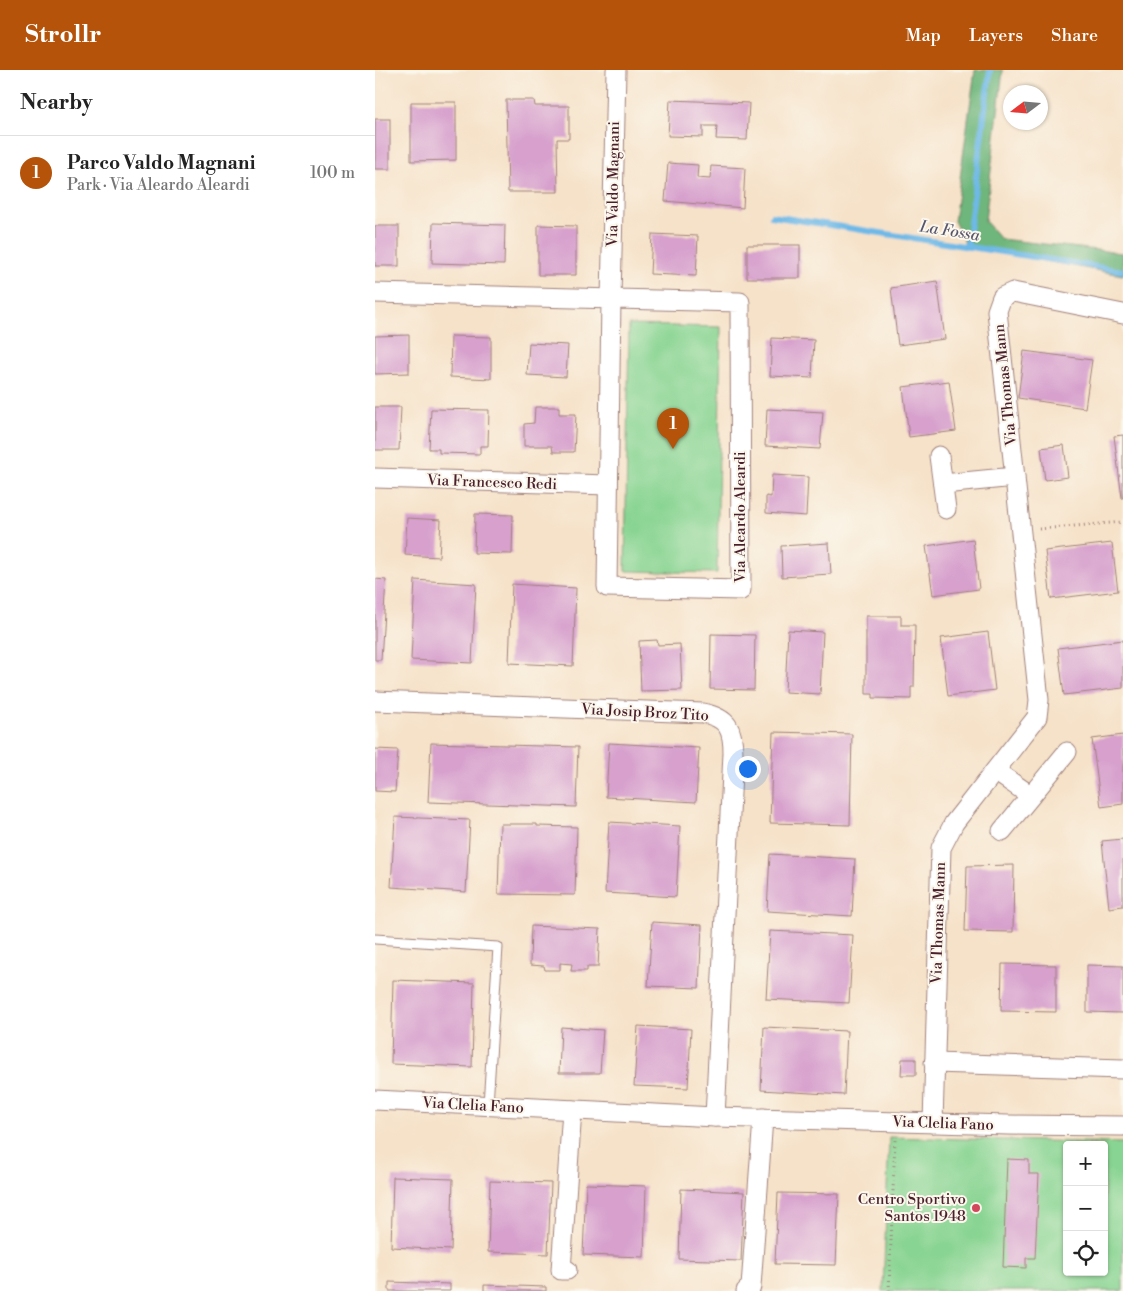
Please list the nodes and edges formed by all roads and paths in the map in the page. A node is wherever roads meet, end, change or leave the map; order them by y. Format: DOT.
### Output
graph roads {
  1 [pos="616,70"];
  2 [pos="375,293"];
  3 [pos="611,298"];
  4 [pos="1123,314"];
  5 [pos="939,456"];
  6 [pos="1015,477"];
  7 [pos="375,478"];
  8 [pos="943,484"];
  9 [pos="608,485"];
  10 [pos="947,508"];
  11 [pos="1123,522"];
  12 [pos="1021,530"];
  13 [pos="375,700"];
  14 [pos="1067,752"];
  15 [pos="995,771"];
  16 [pos="1031,795"];
  17 [pos="1002,832"];
  18 [pos="375,939"];
  19 [pos="934,1063"];
  20 [pos="1123,1069"];
  21 [pos="375,1100"];
  22 [pos="488,1106"];
  23 [pos="572,1110"];
  24 [pos="715,1117"];
  25 [pos="763,1118"];
  26 [pos="895,1122"];
  27 [pos="933,1123"];
  28 [pos="1123,1126"];
  29 [pos="567,1270"];
  30 [pos="746,1291"];
  31 [pos="889,1291"];
  1 -- 3 [label="street, Via Valdo Magnani"];
  2 -- 3 [label="street, Via Aleardo Aleardi"];
  3 -- 9 [label="street, Via Aleardo Aleardi"];
  3 -- 9 [label="street, Via Aleardo Aleardi"];
  4 -- 6 [label="street, Via Thomas Mann"];
  5 -- 8 [label="street"];
  6 -- 8 [label="street"];
  6 -- 12 [label="street, Via Thomas Mann"];
  7 -- 9 [label="street, Via Francesco Redi"];
  8 -- 10 [label="street"];
  11 -- 12 [label="path"];
  12 -- 15 [label="street, Via Thomas Mann"];
  13 -- 24 [label="street, Via Josip Broz Tito"];
  14 -- 16 [label="street"];
  15 -- 16 [label="street"];
  15 -- 19 [label="street, Via Thomas Mann"];
  16 -- 17 [label="street"];
  18 -- 22 [label="lane"];
  19 -- 20 [label="street"];
  19 -- 27 [label="street, Via Thomas Mann"];
  21 -- 22 [label="street, Via Clelia Fano"];
  22 -- 23 [label="street, Via Clelia Fano"];
  23 -- 24 [label="street, Via Clelia Fano"];
  23 -- 29 [label="street"];
  24 -- 25 [label="street, Via Clelia Fano"];
  25 -- 26 [label="street, Via Clelia Fano"];
  25 -- 30 [label="street"];
  26 -- 27 [label="street, Via Clelia Fano"];
  26 -- 31 [label="path"];
  27 -- 28 [label="street, Via Clelia Fano"];
}
